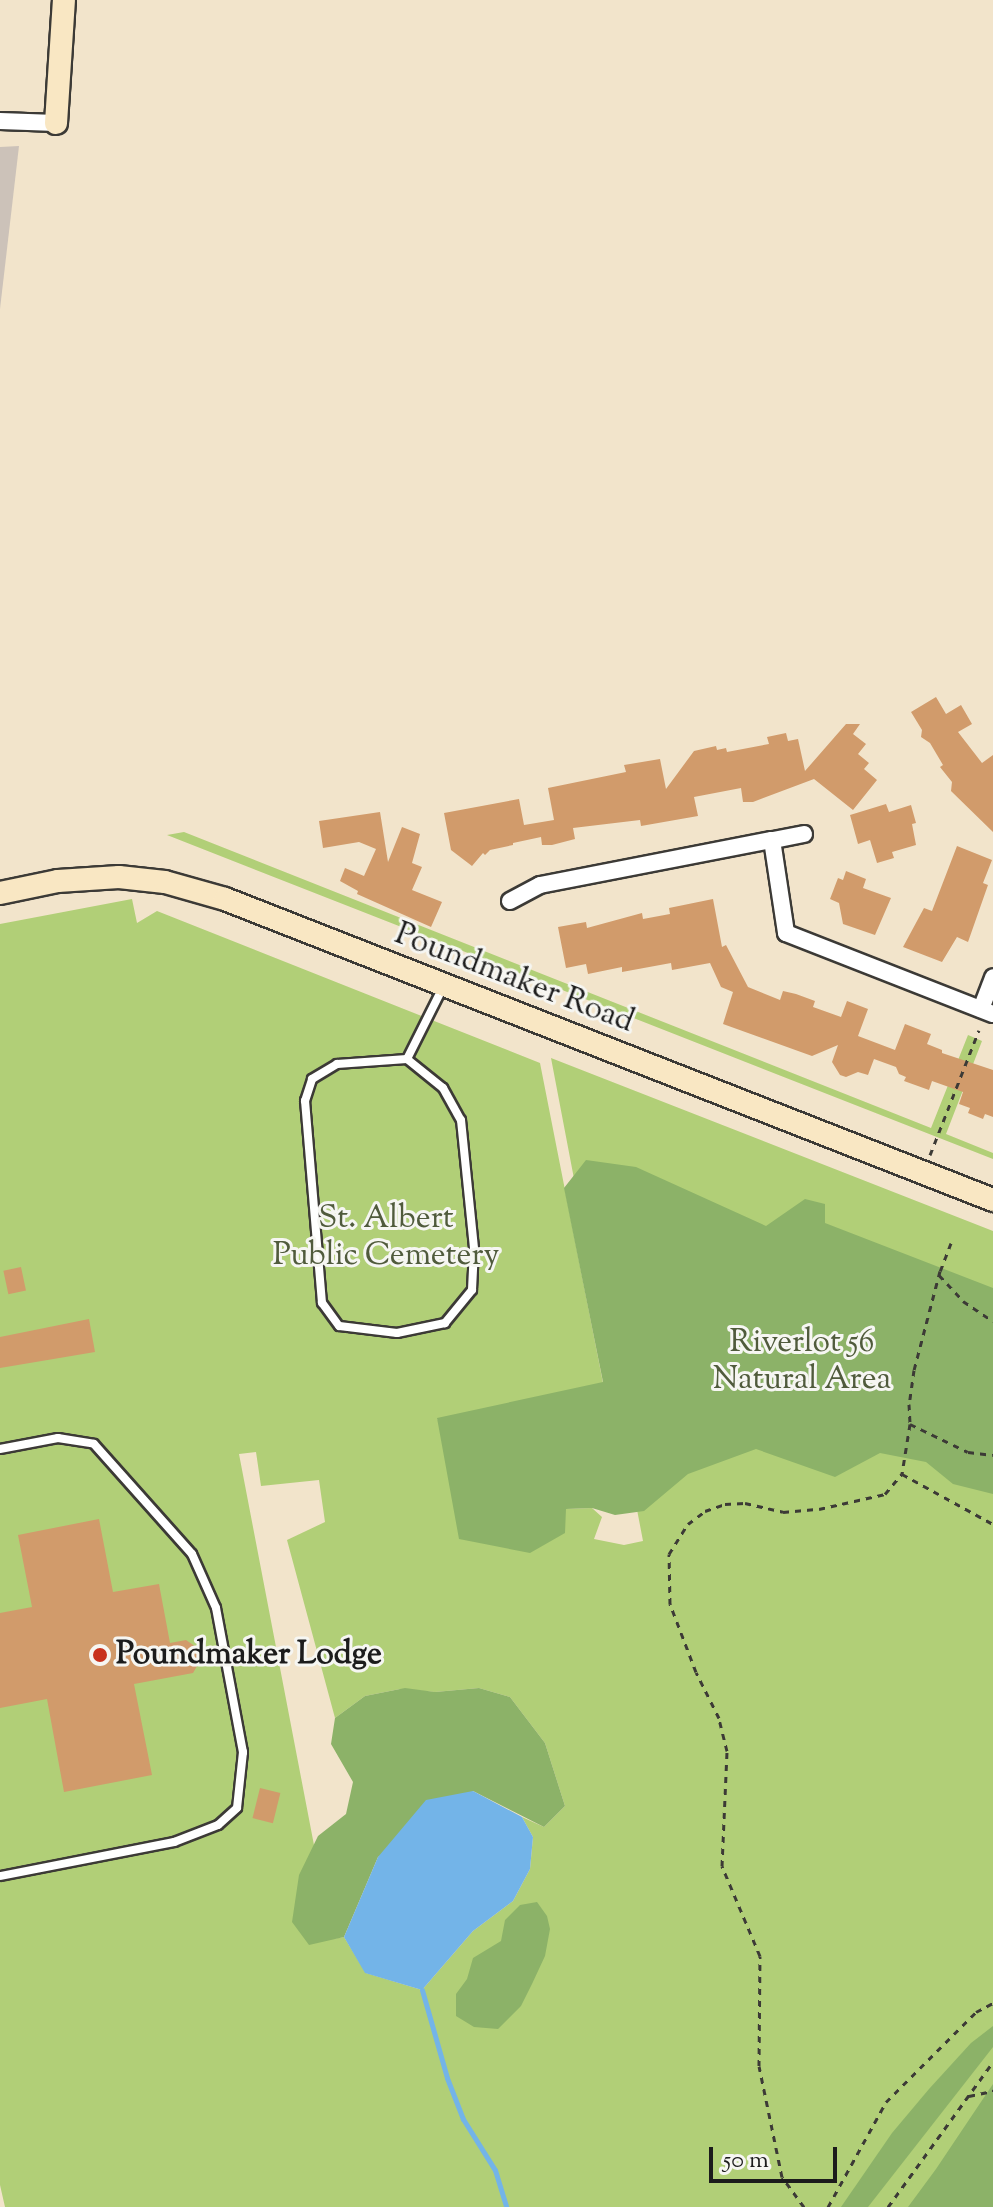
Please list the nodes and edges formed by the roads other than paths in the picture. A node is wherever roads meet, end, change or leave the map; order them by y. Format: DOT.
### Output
graph roads {
  1 [pos="64,0"];
  2 [pos="0,121"];
  3 [pos="56,123"];
  4 [pos="804,834"];
  5 [pos="772,840"];
  6 [pos="0,893"];
  7 [pos="510,901"];
  8 [pos="993,977"];
  9 [pos="443,986"];
  10 [pos="987,1011"];
  11 [pos="407,1059"];
  12 [pos="993,1200"];
  13 [pos="0,1449"];
  14 [pos="0,1876"];
  1 -- 3 [label="street"];
  2 -- 3 [label="street"];
  4 -- 5 [label="street"];
  5 -- 7 [label="street"];
  5 -- 10 [label="street"];
  6 -- 9 [label="street, Poundmaker Road"];
  8 -- 10 [label="street"];
  9 -- 11 [label="lane"];
  9 -- 12 [label="street, Poundmaker Road"];
  11 -- 11 [label="lane"];
  13 -- 14 [label="lane"];
}
